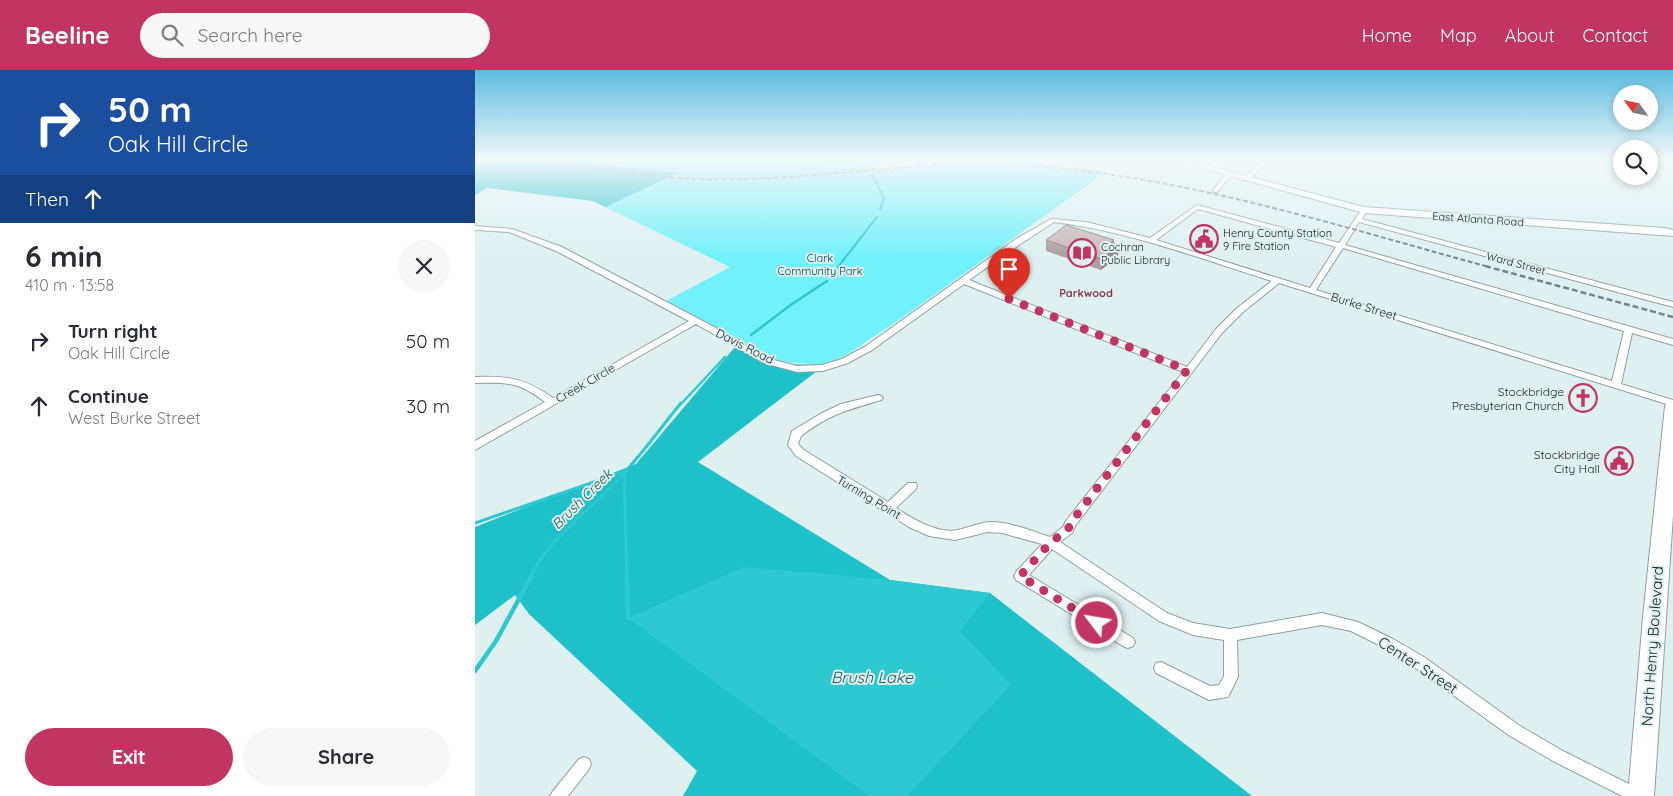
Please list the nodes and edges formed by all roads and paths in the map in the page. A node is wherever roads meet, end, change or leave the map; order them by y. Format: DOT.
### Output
graph roads {
  1 [pos="1295,192"];
  2 [pos="1364,210"];
  3 [pos="1053,220"];
  4 [pos="1359,220"];
  5 [pos="475,228"];
  6 [pos="1673,233"];
  7 [pos="1151,241"];
  8 [pos="1342,246"];
  9 [pos="1279,280"];
  10 [pos="964,281"];
  11 [pos="1312,290"];
  12 [pos="1673,305"];
  13 [pos="695,321"];
  14 [pos="1629,328"];
  15 [pos="1673,342"];
  16 [pos="1187,370"];
  17 [pos="475,380"];
  18 [pos="1616,385"];
  19 [pos="878,398"];
  20 [pos="551,402"];
  21 [pos="1673,404"];
  22 [pos="475,446"];
  23 [pos="912,486"];
  24 [pos="1669,490"];
  25 [pos="889,508"];
  26 [pos="1051,542"];
  27 [pos="1230,635"];
  28 [pos="1128,642"];
  29 [pos="1161,668"];
  30 [pos="584,764"];
  31 [pos="558,796"];
  32 [pos="1639,796"];
  1 -- 2 [label="street, East Atlanta Road"];
  2 -- 4 [label="street"];
  2 -- 6 [label="street, East Atlanta Road"];
  3 -- 7 [label="street, Burke Street"];
  3 -- 10 [label="street, Davis Road"];
  4 -- 8 [label="street"];
  4 -- 12 [label="street, Ward Street"];
  5 -- 13 [label="street, Davis Road"];
  7 -- 8 [label="street"];
  7 -- 9 [label="street, Burke Street"];
  8 -- 11 [label="street"];
  8 -- 14 [label="street"];
  9 -- 11 [label="street, Burke Street"];
  9 -- 16 [label="street"];
  10 -- 13 [label="street, Davis Road"];
  10 -- 16 [label="street"];
  11 -- 18 [label="street, Burke Street"];
  13 -- 20 [label="street, Creek Circle"];
  14 -- 15 [label="street"];
  14 -- 18 [label="street"];
  16 -- 26 [label="street"];
  17 -- 20 [label="street"];
  18 -- 21 [label="street, Burke Street"];
  19 -- 25 [label="street, Turning Point"];
  20 -- 22 [label="street, Creek Circle"];
  21 -- 24 [label="highway, North Henry Boulevard"];
  23 -- 25 [label="street"];
  24 -- 32 [label="highway, North Henry Boulevard"];
  25 -- 26 [label="street, Turning Point"];
  26 -- 27 [label="street, Center Street"];
  26 -- 28 [label="street"];
  27 -- 29 [label="street"];
  27 -- 32 [label="street, Center Street"];
  30 -- 31 [label="street"];
}
